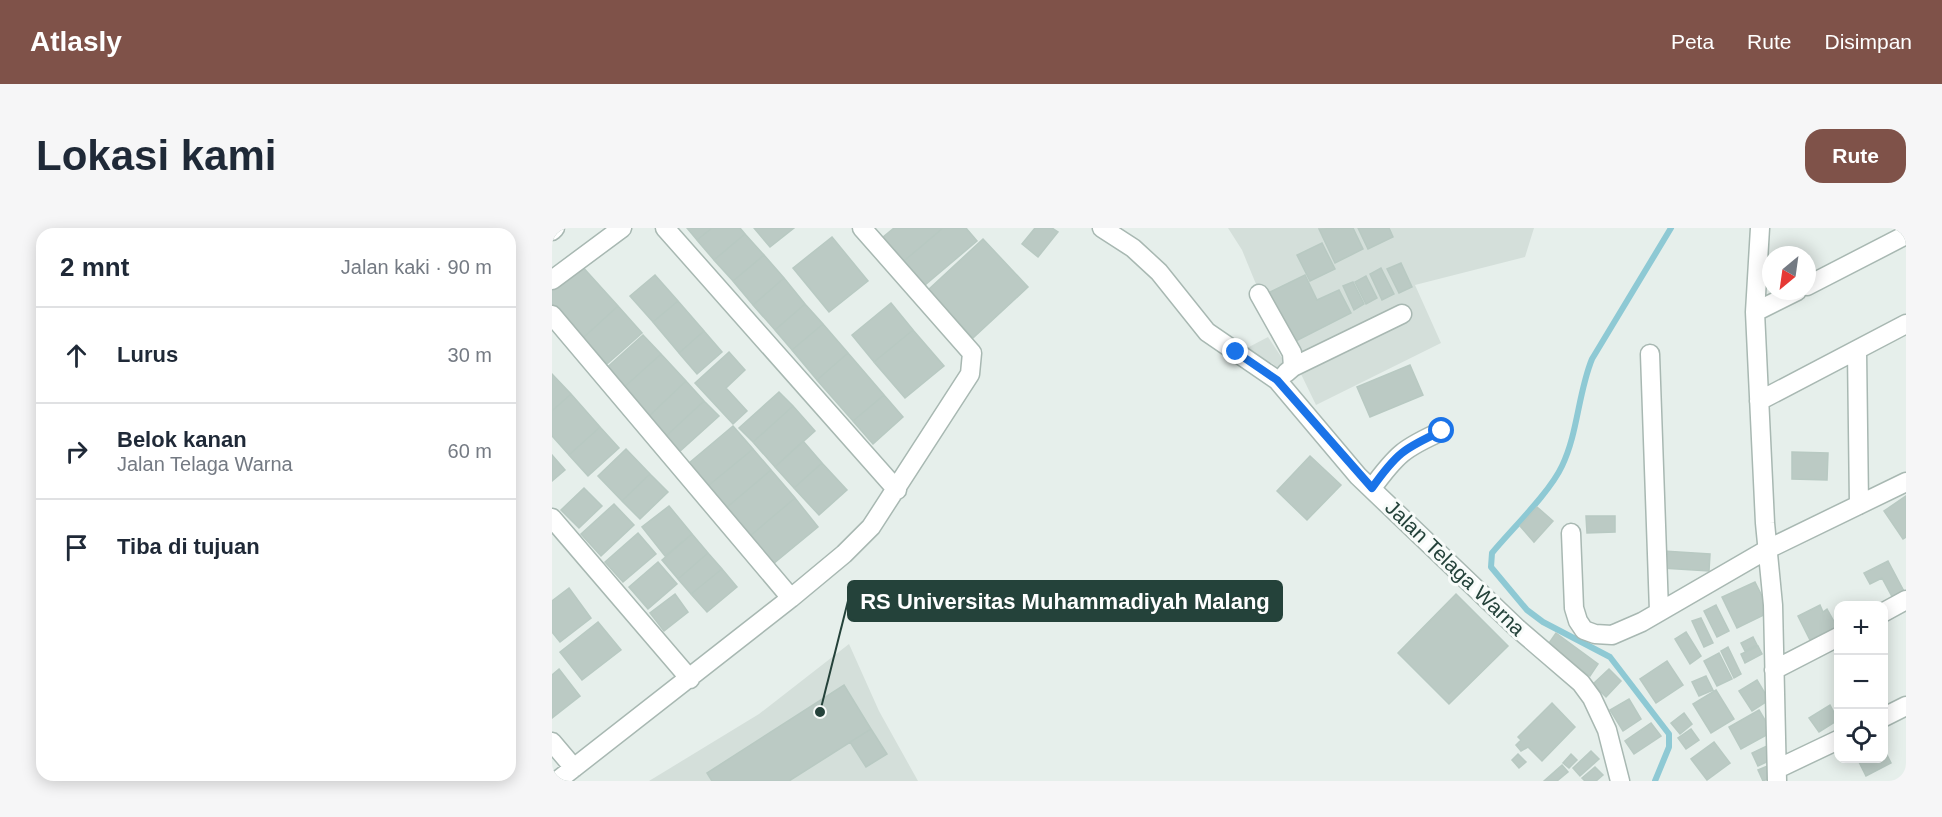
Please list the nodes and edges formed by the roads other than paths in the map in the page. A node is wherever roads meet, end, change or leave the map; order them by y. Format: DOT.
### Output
graph roads {
  1 [pos="622,228"];
  2 [pos="665,228"];
  3 [pos="862,228"];
  4 [pos="1102,228"];
  5 [pos="1760,228"];
  6 [pos="1906,235"];
  7 [pos="552,280"];
  8 [pos="1816,281"];
  9 [pos="1259,294"];
  10 [pos="1779,300"];
  11 [pos="1755,312"];
  12 [pos="552,315"];
  13 [pos="1402,315"];
  14 [pos="1906,324"];
  15 [pos="1857,351"];
  16 [pos="1650,354"];
  17 [pos="1293,367"];
  18 [pos="1277,380"];
  19 [pos="1759,401"];
  20 [pos="1442,431"];
  21 [pos="1906,482"];
  22 [pos="1372,488"];
  23 [pos="897,490"];
  24 [pos="1859,505"];
  25 [pos="552,518"];
  26 [pos="1571,533"];
  27 [pos="1768,549"];
  28 [pos="791,598"];
  29 [pos="1906,600"];
  30 [pos="1888,610"];
  31 [pos="1659,611"];
  32 [pos="1834,640"];
  33 [pos="1774,670"];
  34 [pos="690,679"];
  35 [pos="1906,706"];
  36 [pos="1888,715"];
  37 [pos="552,742"];
  38 [pos="1834,743"];
  39 [pos="574,768"];
  40 [pos="1777,775"];
  41 [pos="557,781"];
  42 [pos="1620,781"];
  1 -- 7 [label="street"];
  2 -- 23 [label="street"];
  3 -- 23 [label="street"];
  4 -- 18 [label="street, Jalan Telaga Warna"];
  5 -- 11 [label="street"];
  6 -- 8 [label="street"];
  9 -- 17 [label="street"];
  10 -- 11 [label="street"];
  11 -- 19 [label="street"];
  12 -- 28 [label="street"];
  13 -- 17 [label="street"];
  14 -- 15 [label="street"];
  15 -- 19 [label="street"];
  15 -- 24 [label="street"];
  16 -- 31 [label="street"];
  17 -- 18 [label="street"];
  18 -- 22 [label="street, Jalan Telaga Warna"];
  19 -- 27 [label="street"];
  20 -- 22 [label="street"];
  21 -- 24 [label="street"];
  22 -- 42 [label="street, Jalan Telaga Warna"];
  23 -- 28 [label="street"];
  24 -- 27 [label="street"];
  25 -- 34 [label="street"];
  26 -- 31 [label="street"];
  27 -- 31 [label="street"];
  27 -- 33 [label="street"];
  28 -- 34 [label="street"];
  29 -- 30 [label="street"];
  32 -- 33 [label="street"];
  33 -- 40 [label="street"];
  34 -- 39 [label="street"];
  35 -- 36 [label="street"];
  37 -- 39 [label="street"];
  38 -- 40 [label="street"];
  39 -- 41 [label="street"];
}
